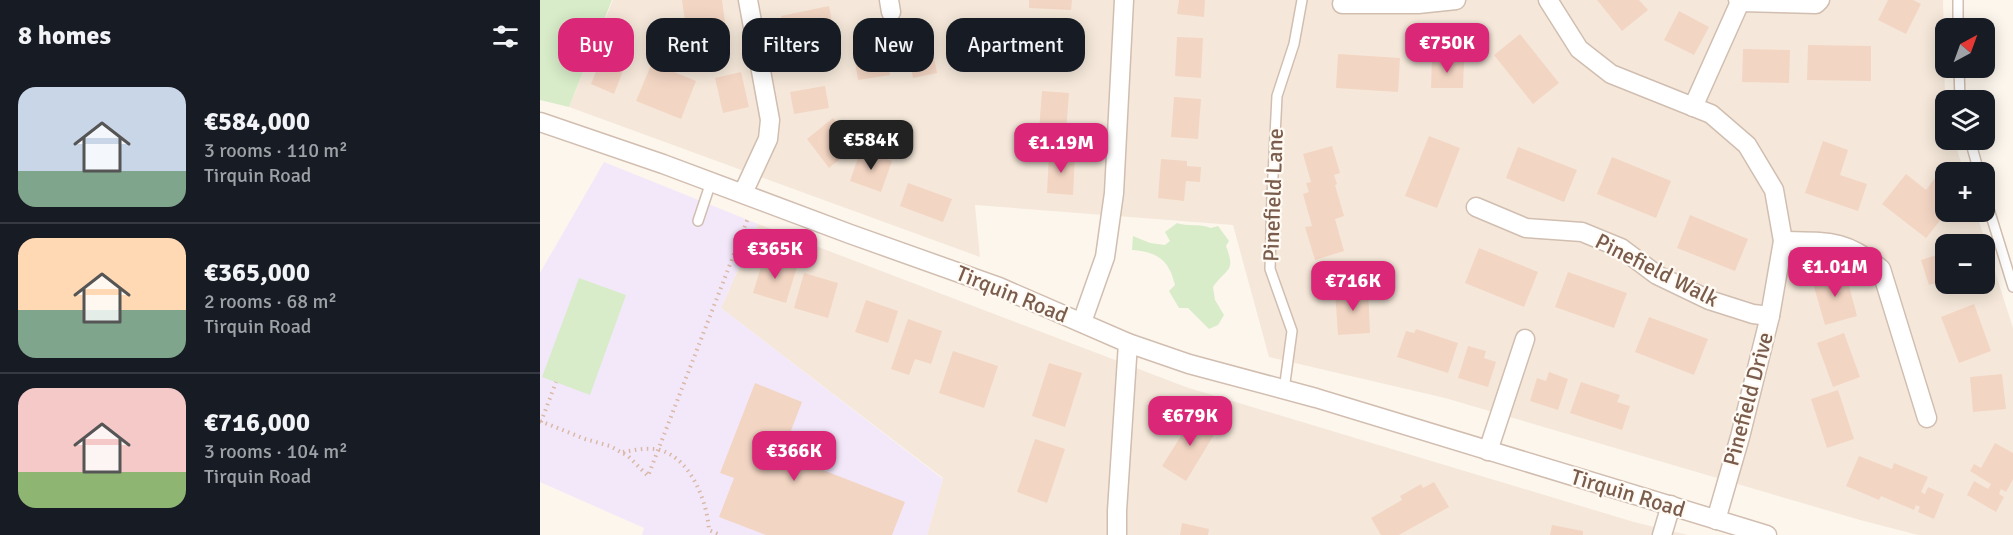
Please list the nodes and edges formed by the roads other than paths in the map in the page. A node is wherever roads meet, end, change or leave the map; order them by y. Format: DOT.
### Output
graph roads {
  1 [pos="748,0"];
  2 [pos="1124,0"];
  3 [pos="1302,0"];
  4 [pos="1456,0"];
  5 [pos="1548,0"];
  6 [pos="1820,0"];
  7 [pos="1958,0"];
  8 [pos="1739,1"];
  9 [pos="1342,4"];
  10 [pos="1958,18"];
  11 [pos="1692,107"];
  12 [pos="540,122"];
  13 [pos="711,182"];
  14 [pos="749,196"];
  15 [pos="1476,207"];
  16 [pos="698,221"];
  17 [pos="1993,222"];
  18 [pos="1783,241"];
  19 [pos="2013,287"];
  20 [pos="1770,316"];
  21 [pos="1082,322"];
  22 [pos="1525,339"];
  23 [pos="1128,343"];
  24 [pos="1284,390"];
  25 [pos="1927,418"];
  26 [pos="1488,452"];
  27 [pos="1671,505"];
  28 [pos="1716,520"];
  29 [pos="1117,535"];
  30 [pos="1662,535"];
  31 [pos="1767,535"];
  1 -- 14 [label="street"];
  2 -- 21 [label="street"];
  3 -- 24 [label="lane, Pinefield Lane"];
  4 -- 9 [label="street"];
  5 -- 11 [label="street, Pinefield Drive"];
  6 -- 8 [label="street"];
  7 -- 10 [label="lane"];
  8 -- 11 [label="street"];
  11 -- 18 [label="street, Pinefield Drive"];
  12 -- 13 [label="street, Tirquin Road"];
  13 -- 14 [label="street, Tirquin Road"];
  13 -- 16 [label="lane"];
  14 -- 21 [label="street, Tirquin Road"];
  15 -- 20 [label="street, Pinefield Walk"];
  17 -- 19 [label="lane"];
  18 -- 20 [label="street, Pinefield Drive"];
  18 -- 25 [label="street"];
  20 -- 28 [label="street, Pinefield Drive"];
  21 -- 23 [label="street, Tirquin Road"];
  22 -- 26 [label="street"];
  23 -- 24 [label="street, Tirquin Road"];
  23 -- 29 [label="street"];
  24 -- 26 [label="street, Tirquin Road"];
  26 -- 27 [label="street, Tirquin Road"];
  27 -- 28 [label="street, Tirquin Road"];
  27 -- 30 [label="street"];
  28 -- 31 [label="street, Tirquin Road"];
}
